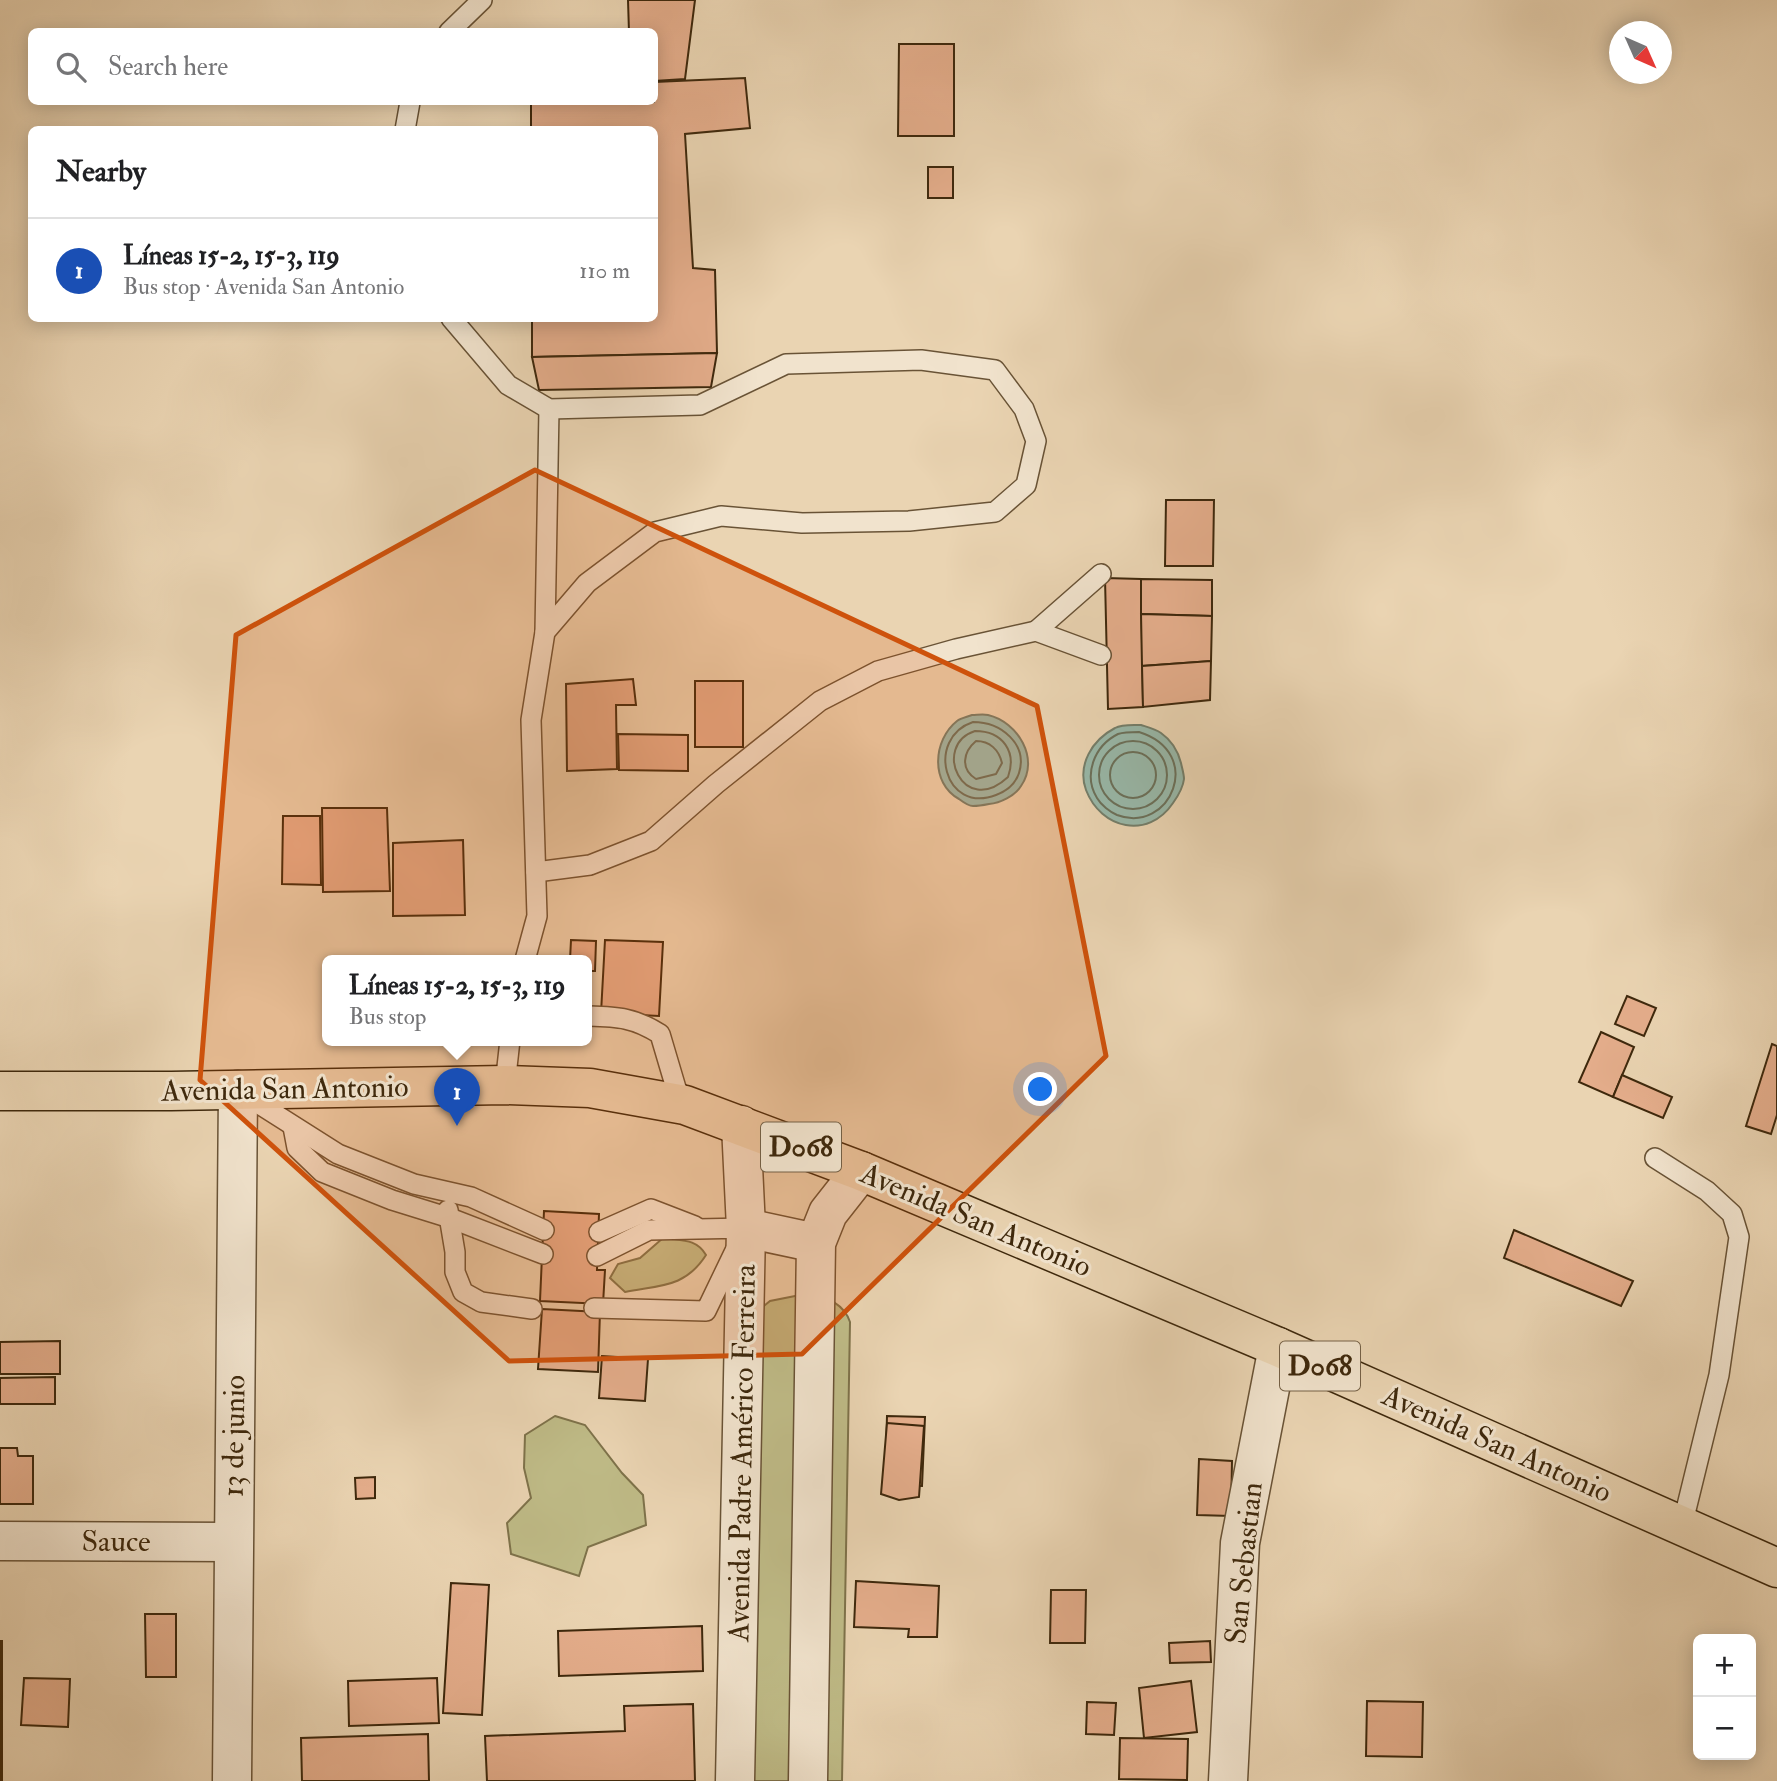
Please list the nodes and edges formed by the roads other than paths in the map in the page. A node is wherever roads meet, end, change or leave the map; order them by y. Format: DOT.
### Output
graph roads {
  1 [pos="482,0"];
  2 [pos="453,28"];
  3 [pos="409,105"];
  4 [pos="406,126"];
  5 [pos="454,322"];
  6 [pos="549,409"];
  7 [pos="1101,574"];
  8 [pos="1037,631"];
  9 [pos="545,632"];
  10 [pos="1101,655"];
  11 [pos="536,872"];
  12 [pos="526,955"];
  13 [pos="592,1016"];
  14 [pos="509,1046"];
  15 [pos="505,1085"];
  16 [pos="238,1090"];
  17 [pos="0,1091"];
  18 [pos="685,1105"];
  19 [pos="741,1125"];
  20 [pos="293,1127"];
  21 [pos="1655,1158"];
  22 [pos="861,1171"];
  23 [pos="444,1192"];
  24 [pos="450,1218"];
  25 [pos="746,1228"];
  26 [pos="544,1230"];
  27 [pos="706,1230"];
  28 [pos="598,1232"];
  29 [pos="816,1242"];
  30 [pos="543,1254"];
  31 [pos="597,1255"];
  32 [pos="594,1308"];
  33 [pos="532,1309"];
  34 [pos="1278,1347"];
  35 [pos="1682,1526"];
  36 [pos="0,1541"];
  37 [pos="232,1542"];
  38 [pos="1777,1568"];
  39 [pos="232,1781"];
  40 [pos="735,1781"];
  41 [pos="808,1781"];
  42 [pos="1228,1781"];
  1 -- 2 [label="lane"];
  3 -- 4 [label="lane"];
  5 -- 6 [label="lane"];
  6 -- 9 [label="lane"];
  6 -- 9 [label="lane"];
  7 -- 8 [label="lane"];
  8 -- 10 [label="lane"];
  8 -- 11 [label="lane"];
  9 -- 11 [label="lane"];
  11 -- 12 [label="lane"];
  13 -- 18 [label="lane"];
  14 -- 15 [label="lane"];
  15 -- 16 [label="main road, Avenida San Antonio / D068"];
  15 -- 18 [label="main road, Avenida San Antonio / D068"];
  16 -- 17 [label="main road, Avenida San Antonio / D068"];
  16 -- 20 [label="lane"];
  16 -- 37 [label="street, 13 de junio"];
  18 -- 19 [label="main road, Avenida San Antonio / D068"];
  19 -- 22 [label="main road, Avenida San Antonio / D068"];
  19 -- 25 [label="street, Avenida Padre Américo Ferreira"];
  20 -- 23 [label="lane"];
  20 -- 24 [label="lane"];
  21 -- 35 [label="lane"];
  22 -- 29 [label="street"];
  22 -- 34 [label="main road, Avenida San Antonio / D068"];
  23 -- 24 [label="lane"];
  23 -- 26 [label="lane"];
  24 -- 30 [label="lane"];
  24 -- 33 [label="lane"];
  25 -- 27 [label="lane"];
  25 -- 29 [label="street"];
  25 -- 32 [label="lane"];
  25 -- 40 [label="street, Avenida Padre Américo Ferreira"];
  27 -- 28 [label="lane"];
  27 -- 31 [label="lane"];
  29 -- 41 [label="street"];
  34 -- 35 [label="main road, Avenida San Antonio / D068"];
  34 -- 42 [label="street, San Sebastian"];
  35 -- 38 [label="main road, Avenida San Antonio / D068"];
  36 -- 37 [label="street, Sauce"];
  37 -- 39 [label="street, 13 de junio"];
}
